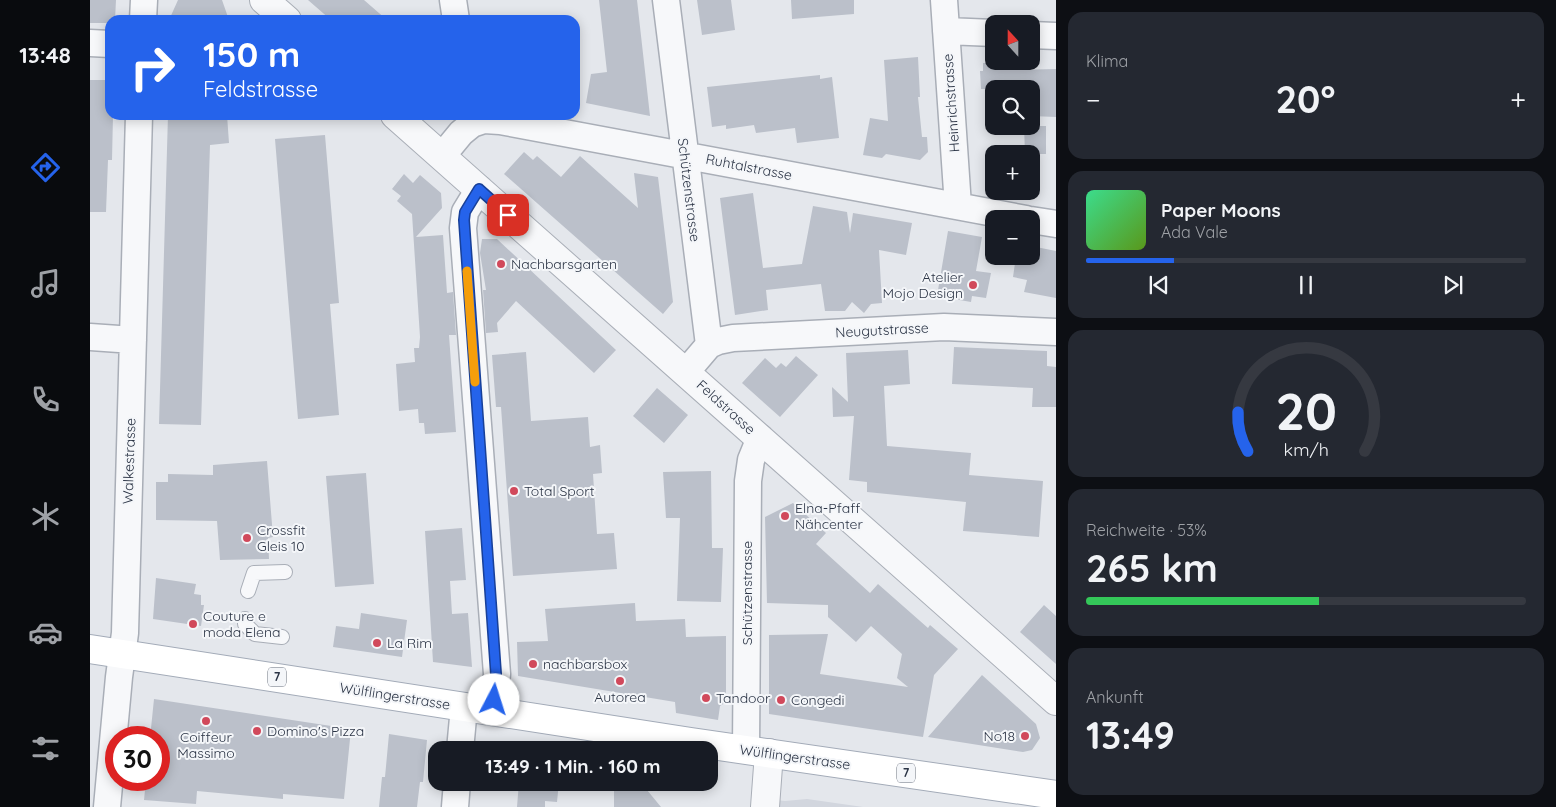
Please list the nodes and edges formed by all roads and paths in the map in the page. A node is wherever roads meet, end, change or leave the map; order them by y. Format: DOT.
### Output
graph roads {
  1 [pos="144,0"];
  2 [pos="264,0"];
  3 [pos="453,0"];
  4 [pos="666,0"];
  5 [pos="944,0"];
  6 [pos="143,15"];
  7 [pos="281,15"];
  8 [pos="455,15"];
  9 [pos="946,31"];
  10 [pos="985,33"];
  11 [pos="1040,35"];
  12 [pos="1056,36"];
  13 [pos="90,43"];
  14 [pos="105,44"];
  15 [pos="139,120"];
  16 [pos="401,120"];
  17 [pos="472,120"];
  18 [pos="442,156"];
  19 [pos="685,156"];
  20 [pos="479,189"];
  21 [pos="958,206"];
  22 [pos="985,211"];
  23 [pos="1040,221"];
  24 [pos="1056,224"];
  25 [pos="1056,332"];
  26 [pos="90,337"];
  27 [pos="132,340"];
  28 [pos="709,345"];
  29 [pos="686,372"];
  30 [pos="760,438"];
  31 [pos="285,572"];
  32 [pos="248,591"];
  33 [pos="245,619"];
  34 [pos="282,637"];
  35 [pos="90,649"];
  36 [pos="122,654"];
  37 [pos="1056,701"];
  38 [pos="464,707"];
  39 [pos="493,711"];
  40 [pos="461,741"];
  41 [pos="758,752"];
  42 [pos="456,791"];
  43 [pos="1056,795"];
  44 [pos="107,807"];
  45 [pos="455,807"];
  46 [pos="765,807"];
  1 -- 6 [label="street"];
  2 -- 7 [label="street"];
  3 -- 8 [label="street"];
  4 -- 19 [label="street, Schützenstrasse"];
  5 -- 9 [label="street, Heinrichstrasse"];
  9 -- 10 [label="street"];
  9 -- 21 [label="street, Heinrichstrasse"];
  11 -- 12 [label="street"];
  13 -- 14 [label="street"];
  15 -- 27 [label="street, Walkestrasse"];
  16 -- 18 [label="street, Feldstrasse"];
  17 -- 18 [label="street"];
  17 -- 19 [label="street, Ruhtalstrasse"];
  18 -- 20 [label="street, Feldstrasse"];
  19 -- 21 [label="street, Ruhtalstrasse"];
  19 -- 28 [label="street, Schützenstrasse"];
  20 -- 29 [label="street, Feldstrasse"];
  20 -- 39 [label="street"];
  21 -- 22 [label="street, Ruhtalstrasse"];
  23 -- 24 [label="street"];
  25 -- 28 [label="street, Neugutstrasse"];
  26 -- 27 [label="street"];
  27 -- 36 [label="street, Walkestrasse"];
  28 -- 29 [label="street"];
  29 -- 30 [label="street, Feldstrasse"];
  30 -- 37 [label="street, Feldstrasse"];
  30 -- 41 [label="street, Schützenstrasse"];
  31 -- 32 [label="lane"];
  33 -- 34 [label="lane"];
  35 -- 36 [label="main road, Wülflingerstrasse / 7"];
  36 -- 38 [label="main road, Wülflingerstrasse / 7"];
  36 -- 44 [label="street, Walkestrasse"];
  38 -- 39 [label="main road, Wülflingerstrasse / 7"];
  38 -- 40 [label="street"];
  39 -- 41 [label="main road, Wülflingerstrasse / 7"];
  41 -- 43 [label="main road, Wülflingerstrasse / 7"];
  41 -- 46 [label="street, Schützenstrasse"];
  42 -- 45 [label="street"];
}
